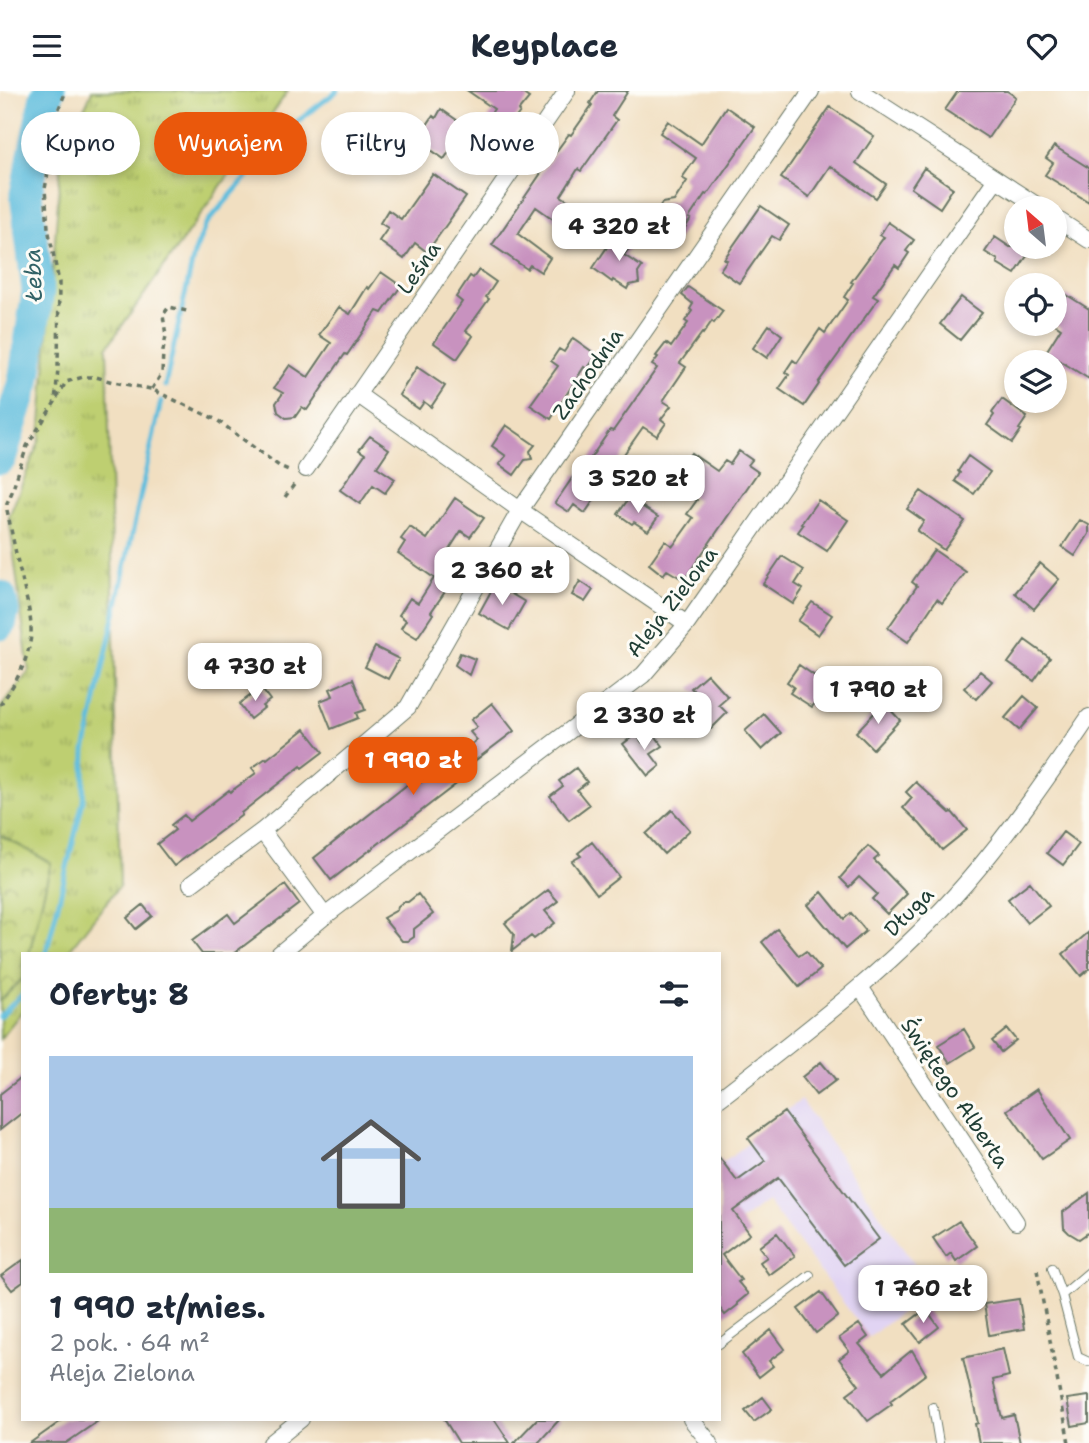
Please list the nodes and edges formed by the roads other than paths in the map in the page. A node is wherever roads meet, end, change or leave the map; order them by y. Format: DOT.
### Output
graph roads {
  1 [pos="567,91"];
  2 [pos="810,91"];
  3 [pos="860,91"];
  4 [pos="996,179"];
  5 [pos="1022,196"];
  6 [pos="1068,226"];
  7 [pos="1089,240"];
  8 [pos="357,394"];
  9 [pos="306,469"];
  10 [pos="520,510"];
  11 [pos="687,624"];
  12 [pos="1089,717"];
  13 [pos="262,831"];
  14 [pos="191,884"];
  15 [pos="325,916"];
  16 [pos="280,952"];
  17 [pos="860,987"];
  18 [pos="721,1098"];
  19 [pos="1016,1222"];
  20 [pos="1052,1268"];
  21 [pos="1089,1272"];
  22 [pos="810,1275"];
  23 [pos="1062,1295"];
  24 [pos="721,1342"];
  25 [pos="1089,1362"];
  26 [pos="933,1407"];
  27 [pos="298,1421"];
  28 [pos="693,1421"];
  29 [pos="271,1443"];
  30 [pos="710,1443"];
  31 [pos="939,1443"];
  1 -- 8 [label="street, Leśna"];
  2 -- 10 [label="street, Zachodnia"];
  3 -- 4 [label="street"];
  4 -- 5 [label="street"];
  4 -- 11 [label="street, Aleja Zielona"];
  6 -- 7 [label="street"];
  8 -- 9 [label="street, Leśna"];
  8 -- 10 [label="street"];
  10 -- 11 [label="street"];
  10 -- 13 [label="street, Zachodnia"];
  11 -- 15 [label="street, Aleja Zielona"];
  12 -- 17 [label="street, Długa"];
  13 -- 14 [label="street, Zachodnia"];
  13 -- 15 [label="street"];
  15 -- 16 [label="street, Aleja Zielona"];
  17 -- 18 [label="street, Długa"];
  17 -- 19 [label="street, Świętego Alberta"];
  20 -- 23 [label="lane"];
  21 -- 23 [label="lane"];
  22 -- 24 [label="lane"];
  23 -- 25 [label="lane"];
  26 -- 31 [label="lane"];
  27 -- 29 [label="street"];
  28 -- 30 [label="street"];
}
